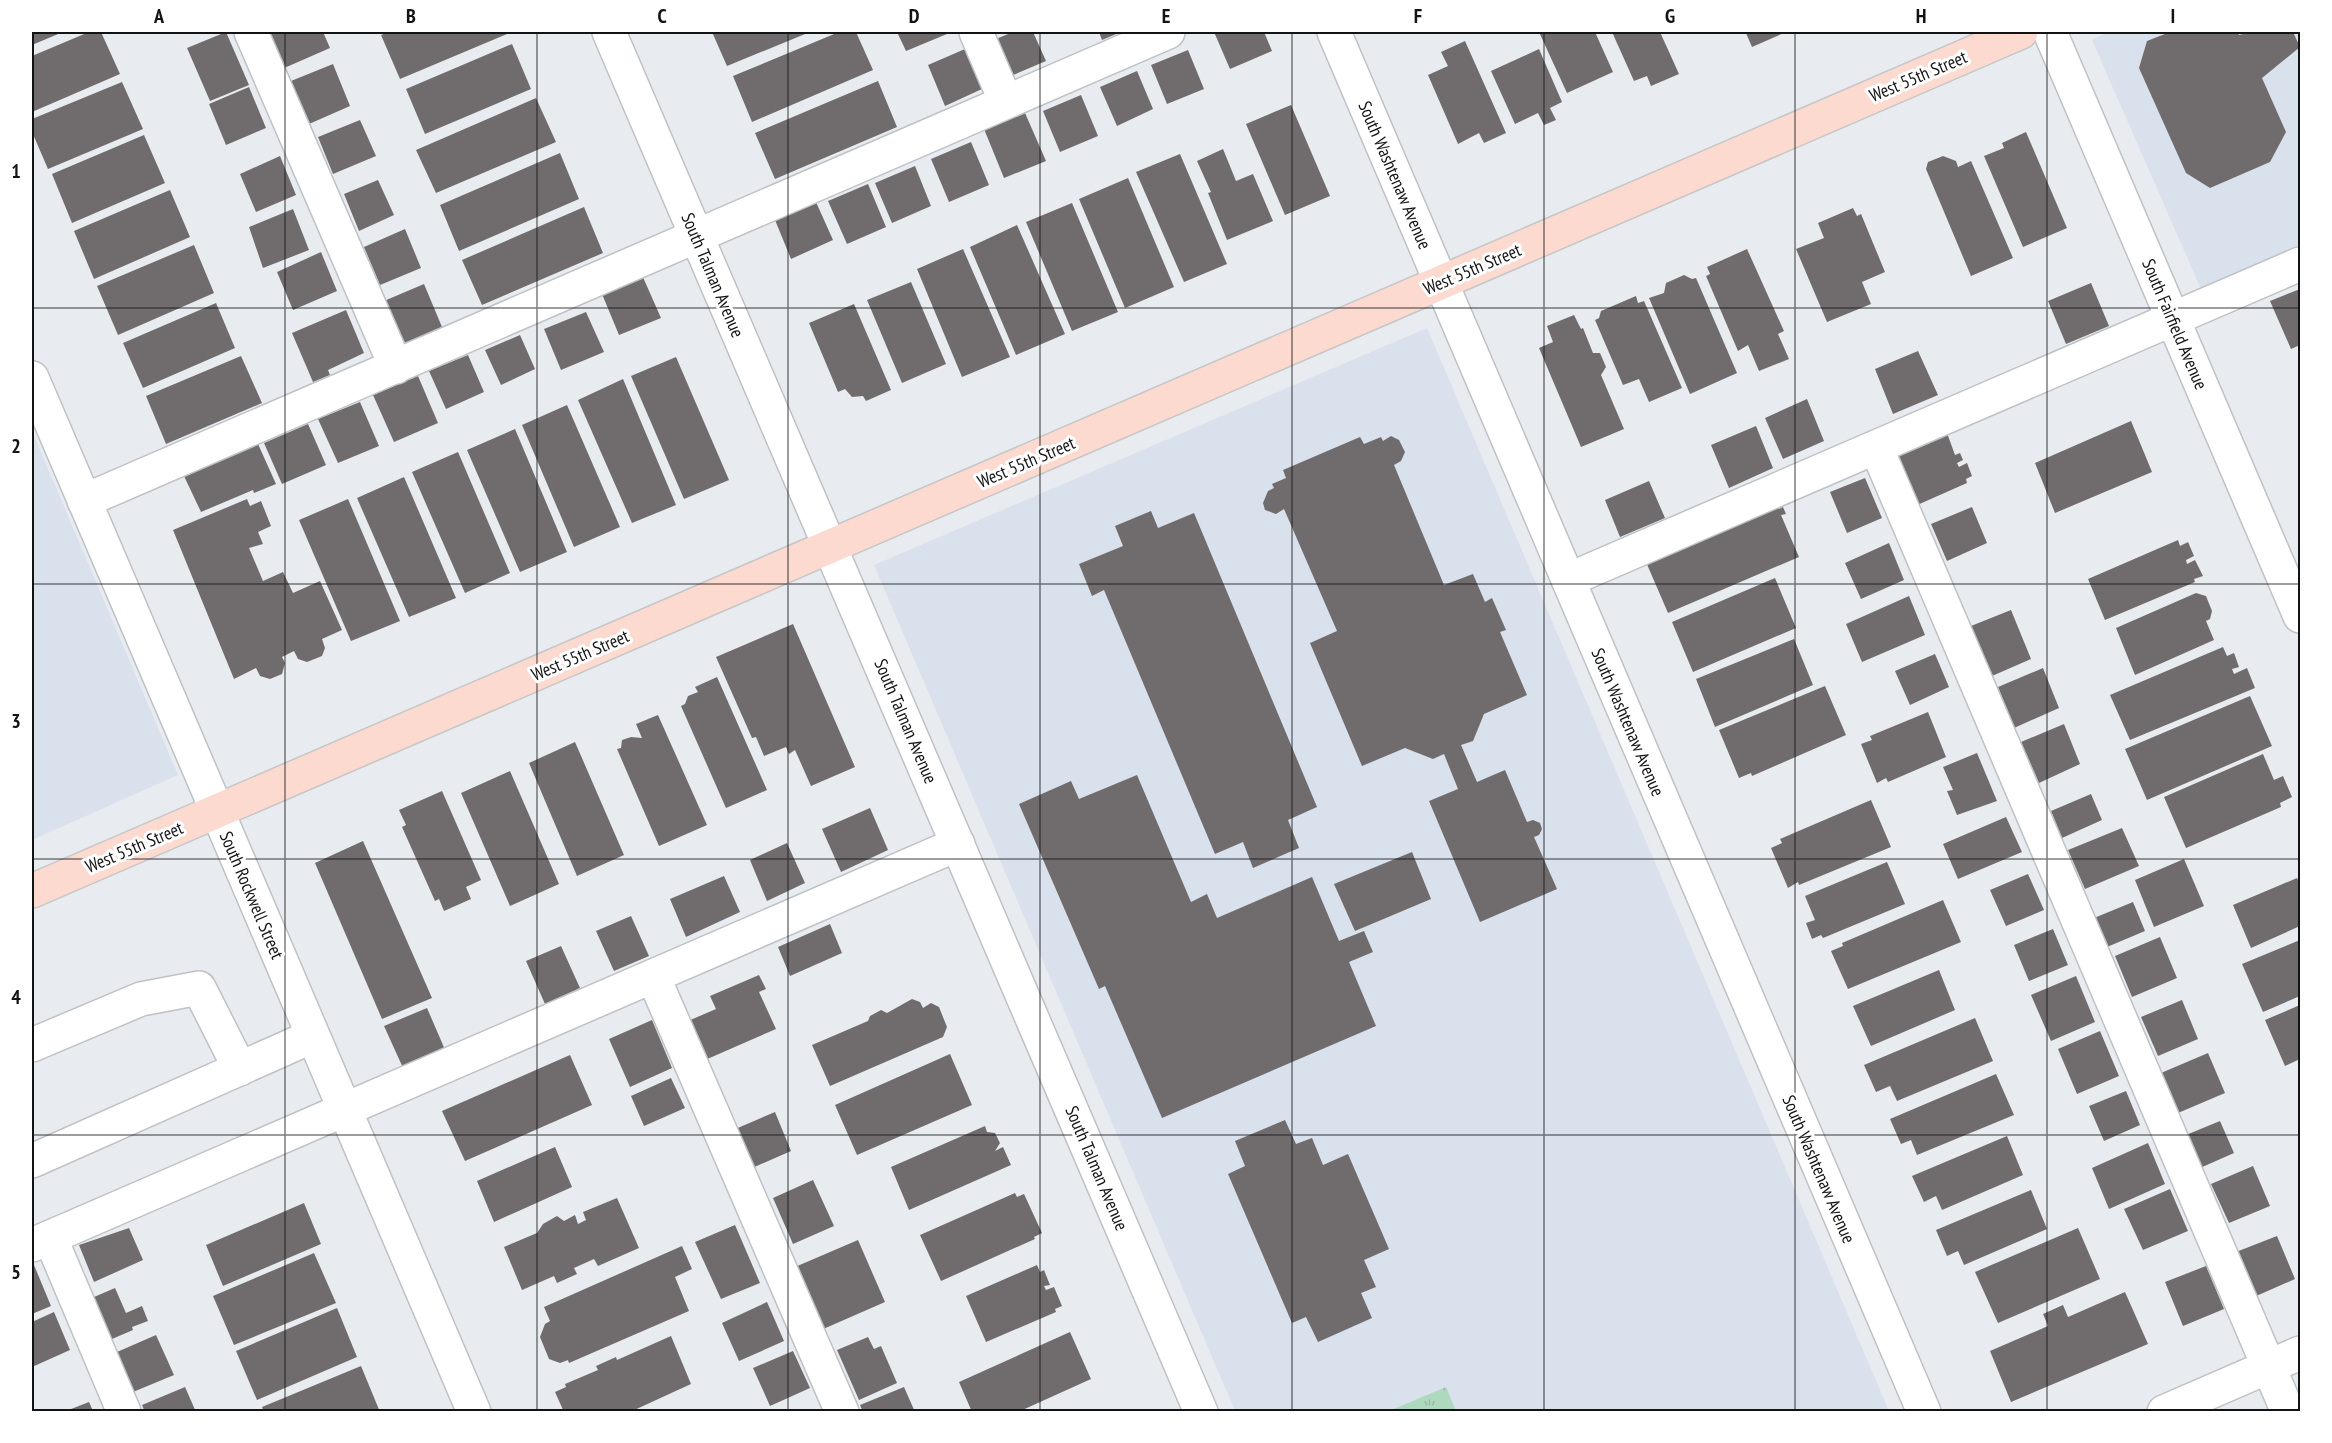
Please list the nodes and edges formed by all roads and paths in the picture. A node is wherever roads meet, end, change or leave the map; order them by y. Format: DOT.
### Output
graph roads {
  1 [pos="251,32"];
  2 [pos="609,32"];
  3 [pos="976,32"];
  4 [pos="1168,32"];
  5 [pos="1334,32"];
  6 [pos="2020,32"];
  7 [pos="2050,32"];
  8 [pos="1006,102"];
  9 [pos="697,236"];
  10 [pos="2301,264"];
  11 [pos="1441,283"];
  12 [pos="2173,319"];
  13 [pos="396,367"];
  14 [pos="32,378"];
  15 [pos="1876,447"];
  16 [pos="84,501"];
  17 [pos="831,547"];
  18 [pos="1568,580"];
  19 [pos="2301,616"];
  20 [pos="217,811"];
  21 [pos="958,844"];
  22 [pos="32,891"];
  23 [pos="654,976"];
  24 [pos="313,1036"];
  25 [pos="32,1045"];
  26 [pos="240,1069"];
  27 [pos="345,1110"];
  28 [pos="32,1161"];
  29 [pos="41,1241"];
  30 [pos="2301,1353"];
  31 [pos="2268,1366"];
  32 [pos="124,1412"];
  33 [pos="474,1412"];
  34 [pos="842,1412"];
  35 [pos="1201,1412"];
  36 [pos="1924,1412"];
  37 [pos="2164,1412"];
  38 [pos="2288,1412"];
  1 -- 13 [label="street"];
  2 -- 9 [label="street, South Talman Avenue"];
  3 -- 8 [label="street"];
  4 -- 8 [label="street"];
  5 -- 11 [label="street, South Washtenaw Avenue"];
  6 -- 11 [label="main road, West 55th Street"];
  7 -- 12 [label="street, South Fairfield Avenue"];
  8 -- 9 [label="street"];
  9 -- 13 [label="street"];
  9 -- 17 [label="street, South Talman Avenue"];
  10 -- 12 [label="street"];
  11 -- 17 [label="main road, West 55th Street"];
  11 -- 18 [label="street, South Washtenaw Avenue"];
  12 -- 15 [label="street"];
  12 -- 19 [label="street, South Fairfield Avenue"];
  13 -- 16 [label="street"];
  14 -- 16 [label="street, South Rockwell Street"];
  15 -- 18 [label="street"];
  15 -- 31 [label="street"];
  16 -- 20 [label="street, South Rockwell Street"];
  17 -- 20 [label="main road, West 55th Street"];
  17 -- 21 [label="street, South Talman Avenue"];
  18 -- 36 [label="street, South Washtenaw Avenue"];
  20 -- 22 [label="main road, West 55th Street"];
  20 -- 24 [label="street, South Rockwell Street"];
  21 -- 23 [label="street"];
  21 -- 35 [label="street, South Talman Avenue"];
  23 -- 27 [label="street"];
  23 -- 34 [label="street"];
  24 -- 26 [label="street"];
  24 -- 27 [label="street, South Rockwell Street"];
  25 -- 26 [label="street"];
  26 -- 28 [label="street"];
  27 -- 29 [label="street"];
  27 -- 33 [label="street, South Rockwell Street"];
  29 -- 32 [label="street"];
  30 -- 31 [label="street"];
  31 -- 37 [label="street"];
  31 -- 38 [label="street"];
}
